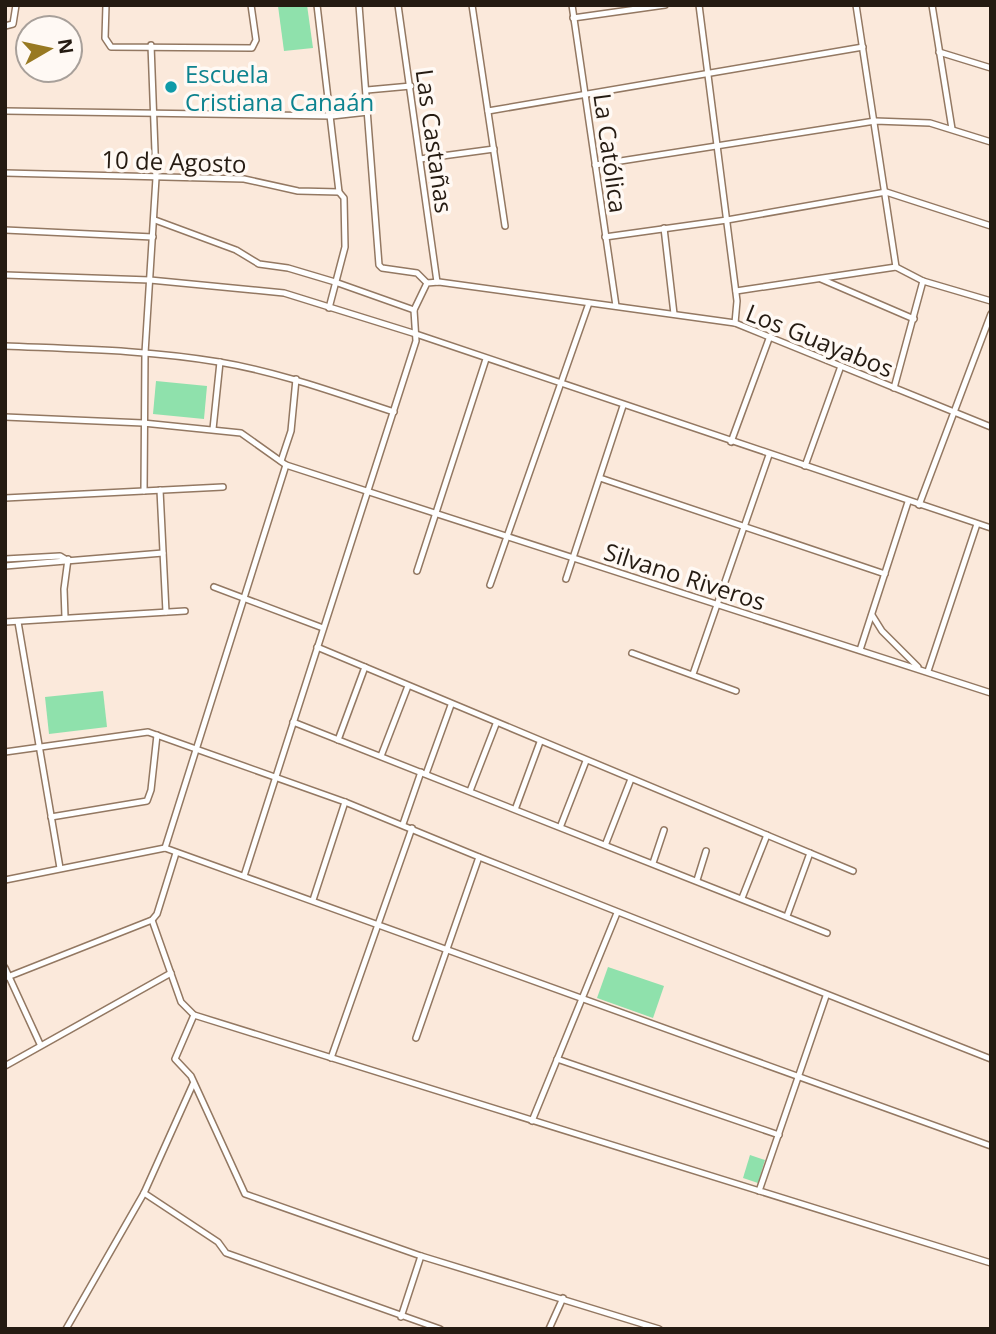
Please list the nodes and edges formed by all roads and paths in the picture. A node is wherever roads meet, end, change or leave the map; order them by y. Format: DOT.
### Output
graph roads {
  1 [pos="16,5"];
  2 [pos="106,5"];
  3 [pos="251,5"];
  4 [pos="317,5"];
  5 [pos="359,5"];
  6 [pos="398,5"];
  7 [pos="472,5"];
  8 [pos="572,5"];
  9 [pos="665,5"];
  10 [pos="699,5"];
  11 [pos="856,5"];
  12 [pos="932,5"];
  13 [pos="573,18"];
  14 [pos="5,26"];
  15 [pos="151,46"];
  16 [pos="863,47"];
  17 [pos="939,52"];
  18 [pos="991,68"];
  19 [pos="708,73"];
  20 [pos="411,86"];
  21 [pos="367,90"];
  22 [pos="585,94"];
  23 [pos="5,111"];
  24 [pos="488,111"];
  25 [pos="368,112"];
  26 [pos="154,115"];
  27 [pos="332,116"];
  28 [pos="875,121"];
  29 [pos="951,129"];
  30 [pos="991,142"];
  31 [pos="717,146"];
  32 [pos="494,149"];
  33 [pos="420,159"];
  34 [pos="595,165"];
  35 [pos="5,173"];
  36 [pos="156,177"];
  37 [pos="339,192"];
  38 [pos="886,192"];
  39 [pos="155,220"];
  40 [pos="726,220"];
  41 [pos="505,226"];
  42 [pos="991,226"];
  43 [pos="664,228"];
  44 [pos="5,230"];
  45 [pos="153,237"];
  46 [pos="605,237"];
  47 [pos="896,267"];
  48 [pos="5,275"];
  49 [pos="818,278"];
  50 [pos="150,280"];
  51 [pos="923,281"];
  52 [pos="335,282"];
  53 [pos="436,282"];
  54 [pos="427,283"];
  55 [pos="736,292"];
  56 [pos="991,301"];
  57 [pos="589,303"];
  58 [pos="616,306"];
  59 [pos="329,308"];
  60 [pos="414,310"];
  61 [pos="674,314"];
  62 [pos="991,314"];
  63 [pos="914,319"];
  64 [pos="735,323"];
  65 [pos="416,334"];
  66 [pos="770,336"];
  67 [pos="5,346"];
  68 [pos="145,353"];
  69 [pos="486,359"];
  70 [pos="220,362"];
  71 [pos="841,366"];
  72 [pos="296,379"];
  73 [pos="559,384"];
  74 [pos="894,388"];
  75 [pos="622,406"];
  76 [pos="394,412"];
  77 [pos="954,414"];
  78 [pos="5,417"];
  79 [pos="143,423"];
  80 [pos="991,426"];
  81 [pos="213,429"];
  82 [pos="731,442"];
  83 [pos="769,455"];
  84 [pos="284,463"];
  85 [pos="805,466"];
  86 [pos="600,478"];
  87 [pos="223,487"];
  88 [pos="369,489"];
  89 [pos="160,490"];
  90 [pos="144,491"];
  91 [pos="5,498"];
  92 [pos="908,502"];
  93 [pos="919,505"];
  94 [pos="436,513"];
  95 [pos="977,524"];
  96 [pos="743,527"];
  97 [pos="991,528"];
  98 [pos="507,536"];
  99 [pos="163,553"];
  100 [pos="574,558"];
  101 [pos="5,559"];
  102 [pos="67,559"];
  103 [pos="5,566"];
  104 [pos="417,570"];
  105 [pos="885,574"];
  106 [pos="566,579"];
  107 [pos="490,585"];
  108 [pos="214,587"];
  109 [pos="243,599"];
  110 [pos="716,606"];
  111 [pos="184,611"];
  112 [pos="166,612"];
  113 [pos="872,615"];
  114 [pos="65,617"];
  115 [pos="5,622"];
  116 [pos="18,622"];
  117 [pos="323,628"];
  118 [pos="317,647"];
  119 [pos="860,650"];
  120 [pos="632,653"];
  121 [pos="365,667"];
  122 [pos="920,669"];
  123 [pos="928,671"];
  124 [pos="692,674"];
  125 [pos="408,686"];
  126 [pos="736,691"];
  127 [pos="991,693"];
  128 [pos="451,705"];
  129 [pos="293,722"];
  130 [pos="496,724"];
  131 [pos="157,735"];
  132 [pos="338,740"];
  133 [pos="540,742"];
  134 [pos="196,747"];
  135 [pos="39,748"];
  136 [pos="5,752"];
  137 [pos="381,757"];
  138 [pos="586,761"];
  139 [pos="423,773"];
  140 [pos="277,778"];
  141 [pos="631,779"];
  142 [pos="470,791"];
  143 [pos="345,802"];
  144 [pos="516,807"];
  145 [pos="51,817"];
  146 [pos="403,824"];
  147 [pos="561,825"];
  148 [pos="412,828"];
  149 [pos="664,830"];
  150 [pos="767,835"];
  151 [pos="606,844"];
  152 [pos="165,848"];
  153 [pos="706,851"];
  154 [pos="176,853"];
  155 [pos="810,853"];
  156 [pos="479,858"];
  157 [pos="653,863"];
  158 [pos="60,868"];
  159 [pos="853,871"];
  160 [pos="244,876"];
  161 [pos="5,880"];
  162 [pos="697,880"];
  163 [pos="742,898"];
  164 [pos="313,900"];
  165 [pos="617,913"];
  166 [pos="787,916"];
  167 [pos="152,920"];
  168 [pos="378,925"];
  169 [pos="827,933"];
  170 [pos="447,950"];
  171 [pos="5,968"];
  172 [pos="171,973"];
  173 [pos="7,977"];
  174 [pos="826,996"];
  175 [pos="582,999"];
  176 [pos="194,1015"];
  177 [pos="416,1038"];
  178 [pos="40,1044"];
  179 [pos="331,1058"];
  180 [pos="557,1059"];
  181 [pos="991,1059"];
  182 [pos="5,1066"];
  183 [pos="798,1076"];
  184 [pos="193,1084"];
  185 [pos="532,1121"];
  186 [pos="779,1135"];
  187 [pos="991,1146"];
  188 [pos="759,1191"];
  189 [pos="144,1194"];
  190 [pos="421,1256"];
  191 [pos="991,1263"];
  192 [pos="563,1298"];
  193 [pos="401,1317"];
  194 [pos="66,1329"];
  195 [pos="440,1329"];
  196 [pos="549,1329"];
  197 [pos="659,1329"];
  1 -- 14 [label="street"];
  2 -- 15 [label="street"];
  3 -- 15 [label="street"];
  4 -- 27 [label="street"];
  5 -- 21 [label="street"];
  6 -- 20 [label="street, Las Castañas"];
  7 -- 24 [label="street"];
  8 -- 13 [label="street, La Católica"];
  9 -- 13 [label="street"];
  10 -- 19 [label="street"];
  11 -- 16 [label="street"];
  12 -- 17 [label="street"];
  13 -- 22 [label="street, La Católica"];
  15 -- 26 [label="street"];
  16 -- 19 [label="street"];
  16 -- 28 [label="street"];
  17 -- 18 [label="street"];
  17 -- 29 [label="street"];
  19 -- 22 [label="street"];
  19 -- 31 [label="street"];
  20 -- 21 [label="street"];
  20 -- 33 [label="street, Las Castañas"];
  21 -- 25 [label="street"];
  22 -- 24 [label="street"];
  22 -- 34 [label="street, La Católica"];
  23 -- 26 [label="street"];
  24 -- 32 [label="street"];
  25 -- 27 [label="street"];
  25 -- 54 [label="street"];
  26 -- 27 [label="street"];
  26 -- 36 [label="street"];
  27 -- 37 [label="street"];
  28 -- 29 [label="street"];
  28 -- 31 [label="street"];
  28 -- 38 [label="street"];
  29 -- 30 [label="street"];
  31 -- 34 [label="street"];
  31 -- 40 [label="street"];
  32 -- 33 [label="street"];
  32 -- 41 [label="street"];
  33 -- 53 [label="street, Las Castañas"];
  34 -- 46 [label="street, La Católica"];
  35 -- 36 [label="street, 10 de Agosto"];
  36 -- 37 [label="street, 10 de Agosto"];
  36 -- 39 [label="street"];
  37 -- 52 [label="street"];
  38 -- 40 [label="street"];
  38 -- 42 [label="street"];
  38 -- 47 [label="street"];
  39 -- 45 [label="street"];
  39 -- 52 [label="street"];
  40 -- 43 [label="street"];
  40 -- 55 [label="street"];
  43 -- 46 [label="street"];
  43 -- 61 [label="street"];
  44 -- 45 [label="street"];
  45 -- 50 [label="street"];
  46 -- 58 [label="street, La Católica"];
  47 -- 49 [label="street"];
  47 -- 51 [label="street"];
  48 -- 50 [label="street"];
  49 -- 55 [label="street"];
  49 -- 63 [label="street"];
  50 -- 59 [label="street"];
  50 -- 68 [label="street"];
  51 -- 56 [label="street"];
  51 -- 63 [label="street"];
  52 -- 59 [label="street"];
  52 -- 60 [label="street"];
  53 -- 54 [label="street, Los Guayabos"];
  53 -- 57 [label="street, Los Guayabos"];
  54 -- 60 [label="street"];
  55 -- 64 [label="street"];
  57 -- 58 [label="street, Los Guayabos"];
  57 -- 73 [label="street"];
  58 -- 61 [label="street, Los Guayabos"];
  59 -- 65 [label="street"];
  60 -- 65 [label="street"];
  61 -- 64 [label="street, Los Guayabos"];
  62 -- 77 [label="street"];
  63 -- 74 [label="street"];
  64 -- 66 [label="street, Los Guayabos"];
  65 -- 69 [label="street"];
  65 -- 76 [label="street"];
  66 -- 71 [label="street, Los Guayabos"];
  66 -- 82 [label="street"];
  67 -- 68 [label="street"];
  68 -- 70 [label="street"];
  68 -- 79 [label="street"];
  69 -- 73 [label="street"];
  69 -- 94 [label="street"];
  70 -- 72 [label="street"];
  70 -- 81 [label="street"];
  71 -- 74 [label="street, Los Guayabos"];
  71 -- 85 [label="street"];
  72 -- 76 [label="street"];
  72 -- 84 [label="street"];
  73 -- 75 [label="street"];
  73 -- 98 [label="street"];
  74 -- 77 [label="street, Los Guayabos"];
  75 -- 82 [label="street"];
  75 -- 86 [label="street"];
  76 -- 88 [label="street"];
  77 -- 80 [label="street, Los Guayabos"];
  77 -- 93 [label="street"];
  78 -- 79 [label="street, Silvano Riveros"];
  79 -- 81 [label="street, Silvano Riveros"];
  79 -- 90 [label="street"];
  81 -- 84 [label="street, Silvano Riveros"];
  82 -- 83 [label="street"];
  83 -- 85 [label="street"];
  83 -- 96 [label="street"];
  84 -- 88 [label="street, Silvano Riveros"];
  84 -- 109 [label="street"];
  85 -- 92 [label="street"];
  86 -- 96 [label="street"];
  86 -- 100 [label="street"];
  87 -- 89 [label="street"];
  88 -- 94 [label="street, Silvano Riveros"];
  88 -- 117 [label="street"];
  89 -- 90 [label="street"];
  89 -- 99 [label="street"];
  90 -- 91 [label="street"];
  92 -- 93 [label="street"];
  92 -- 105 [label="street"];
  93 -- 95 [label="street"];
  94 -- 98 [label="street, Silvano Riveros"];
  94 -- 104 [label="street"];
  95 -- 97 [label="street"];
  95 -- 123 [label="street"];
  96 -- 105 [label="street"];
  96 -- 110 [label="street"];
  98 -- 100 [label="street, Silvano Riveros"];
  98 -- 107 [label="street"];
  99 -- 102 [label="street"];
  99 -- 112 [label="street"];
  100 -- 106 [label="street"];
  100 -- 110 [label="street, Silvano Riveros"];
  101 -- 102 [label="street"];
  102 -- 103 [label="street"];
  102 -- 114 [label="street"];
  105 -- 113 [label="street"];
  108 -- 109 [label="street"];
  109 -- 117 [label="street"];
  109 -- 134 [label="street"];
  110 -- 119 [label="street, Silvano Riveros"];
  110 -- 124 [label="street"];
  111 -- 112 [label="street"];
  112 -- 114 [label="street"];
  113 -- 119 [label="street"];
  113 -- 122 [label="street"];
  114 -- 116 [label="street"];
  115 -- 116 [label="street"];
  116 -- 135 [label="street"];
  117 -- 118 [label="street"];
  118 -- 121 [label="street"];
  118 -- 129 [label="street"];
  119 -- 122 [label="street, Silvano Riveros"];
  120 -- 124 [label="street"];
  121 -- 125 [label="street"];
  121 -- 132 [label="street"];
  122 -- 123 [label="street, Silvano Riveros"];
  123 -- 127 [label="street, Silvano Riveros"];
  124 -- 126 [label="street"];
  125 -- 128 [label="street"];
  125 -- 137 [label="street"];
  128 -- 130 [label="street"];
  128 -- 139 [label="street"];
  129 -- 132 [label="street"];
  129 -- 140 [label="street"];
  130 -- 133 [label="street"];
  130 -- 142 [label="street"];
  131 -- 134 [label="street"];
  131 -- 135 [label="street"];
  131 -- 145 [label="street"];
  132 -- 137 [label="street"];
  133 -- 138 [label="street"];
  133 -- 144 [label="street"];
  134 -- 140 [label="street"];
  134 -- 152 [label="street"];
  135 -- 136 [label="street"];
  135 -- 145 [label="street"];
  137 -- 139 [label="street"];
  138 -- 141 [label="street"];
  138 -- 147 [label="street"];
  139 -- 142 [label="street"];
  139 -- 146 [label="street"];
  140 -- 143 [label="street"];
  140 -- 160 [label="street"];
  141 -- 150 [label="street"];
  141 -- 151 [label="street"];
  142 -- 144 [label="street"];
  143 -- 146 [label="street"];
  143 -- 164 [label="street"];
  144 -- 147 [label="street"];
  145 -- 158 [label="street"];
  146 -- 148 [label="street"];
  147 -- 151 [label="street"];
  148 -- 156 [label="street"];
  148 -- 168 [label="street"];
  149 -- 157 [label="street"];
  150 -- 155 [label="street"];
  150 -- 163 [label="street"];
  151 -- 157 [label="street"];
  152 -- 154 [label="street"];
  152 -- 158 [label="street"];
  153 -- 162 [label="street"];
  154 -- 160 [label="street"];
  154 -- 167 [label="street"];
  155 -- 159 [label="street"];
  155 -- 166 [label="street"];
  156 -- 165 [label="street"];
  156 -- 170 [label="street"];
  157 -- 162 [label="street"];
  158 -- 161 [label="street"];
  160 -- 164 [label="street"];
  162 -- 163 [label="street"];
  163 -- 166 [label="street"];
  164 -- 168 [label="street"];
  165 -- 174 [label="street"];
  165 -- 175 [label="street"];
  166 -- 169 [label="street"];
  167 -- 172 [label="street"];
  167 -- 173 [label="street"];
  168 -- 170 [label="street"];
  168 -- 179 [label="street"];
  170 -- 175 [label="street"];
  170 -- 177 [label="street"];
  171 -- 173 [label="street"];
  172 -- 176 [label="street"];
  172 -- 178 [label="street"];
  173 -- 178 [label="street"];
  174 -- 181 [label="street"];
  174 -- 183 [label="street"];
  175 -- 180 [label="street"];
  175 -- 183 [label="street"];
  176 -- 179 [label="street"];
  176 -- 184 [label="street"];
  178 -- 182 [label="street"];
  179 -- 185 [label="street"];
  180 -- 185 [label="street"];
  180 -- 186 [label="street"];
  183 -- 186 [label="street"];
  183 -- 187 [label="street"];
  184 -- 189 [label="street"];
  184 -- 190 [label="street"];
  185 -- 188 [label="street"];
  186 -- 188 [label="street"];
  188 -- 191 [label="street"];
  189 -- 193 [label="street"];
  189 -- 194 [label="street"];
  190 -- 192 [label="street"];
  190 -- 193 [label="street"];
  192 -- 196 [label="street"];
  192 -- 197 [label="street"];
  193 -- 195 [label="street"];
}
